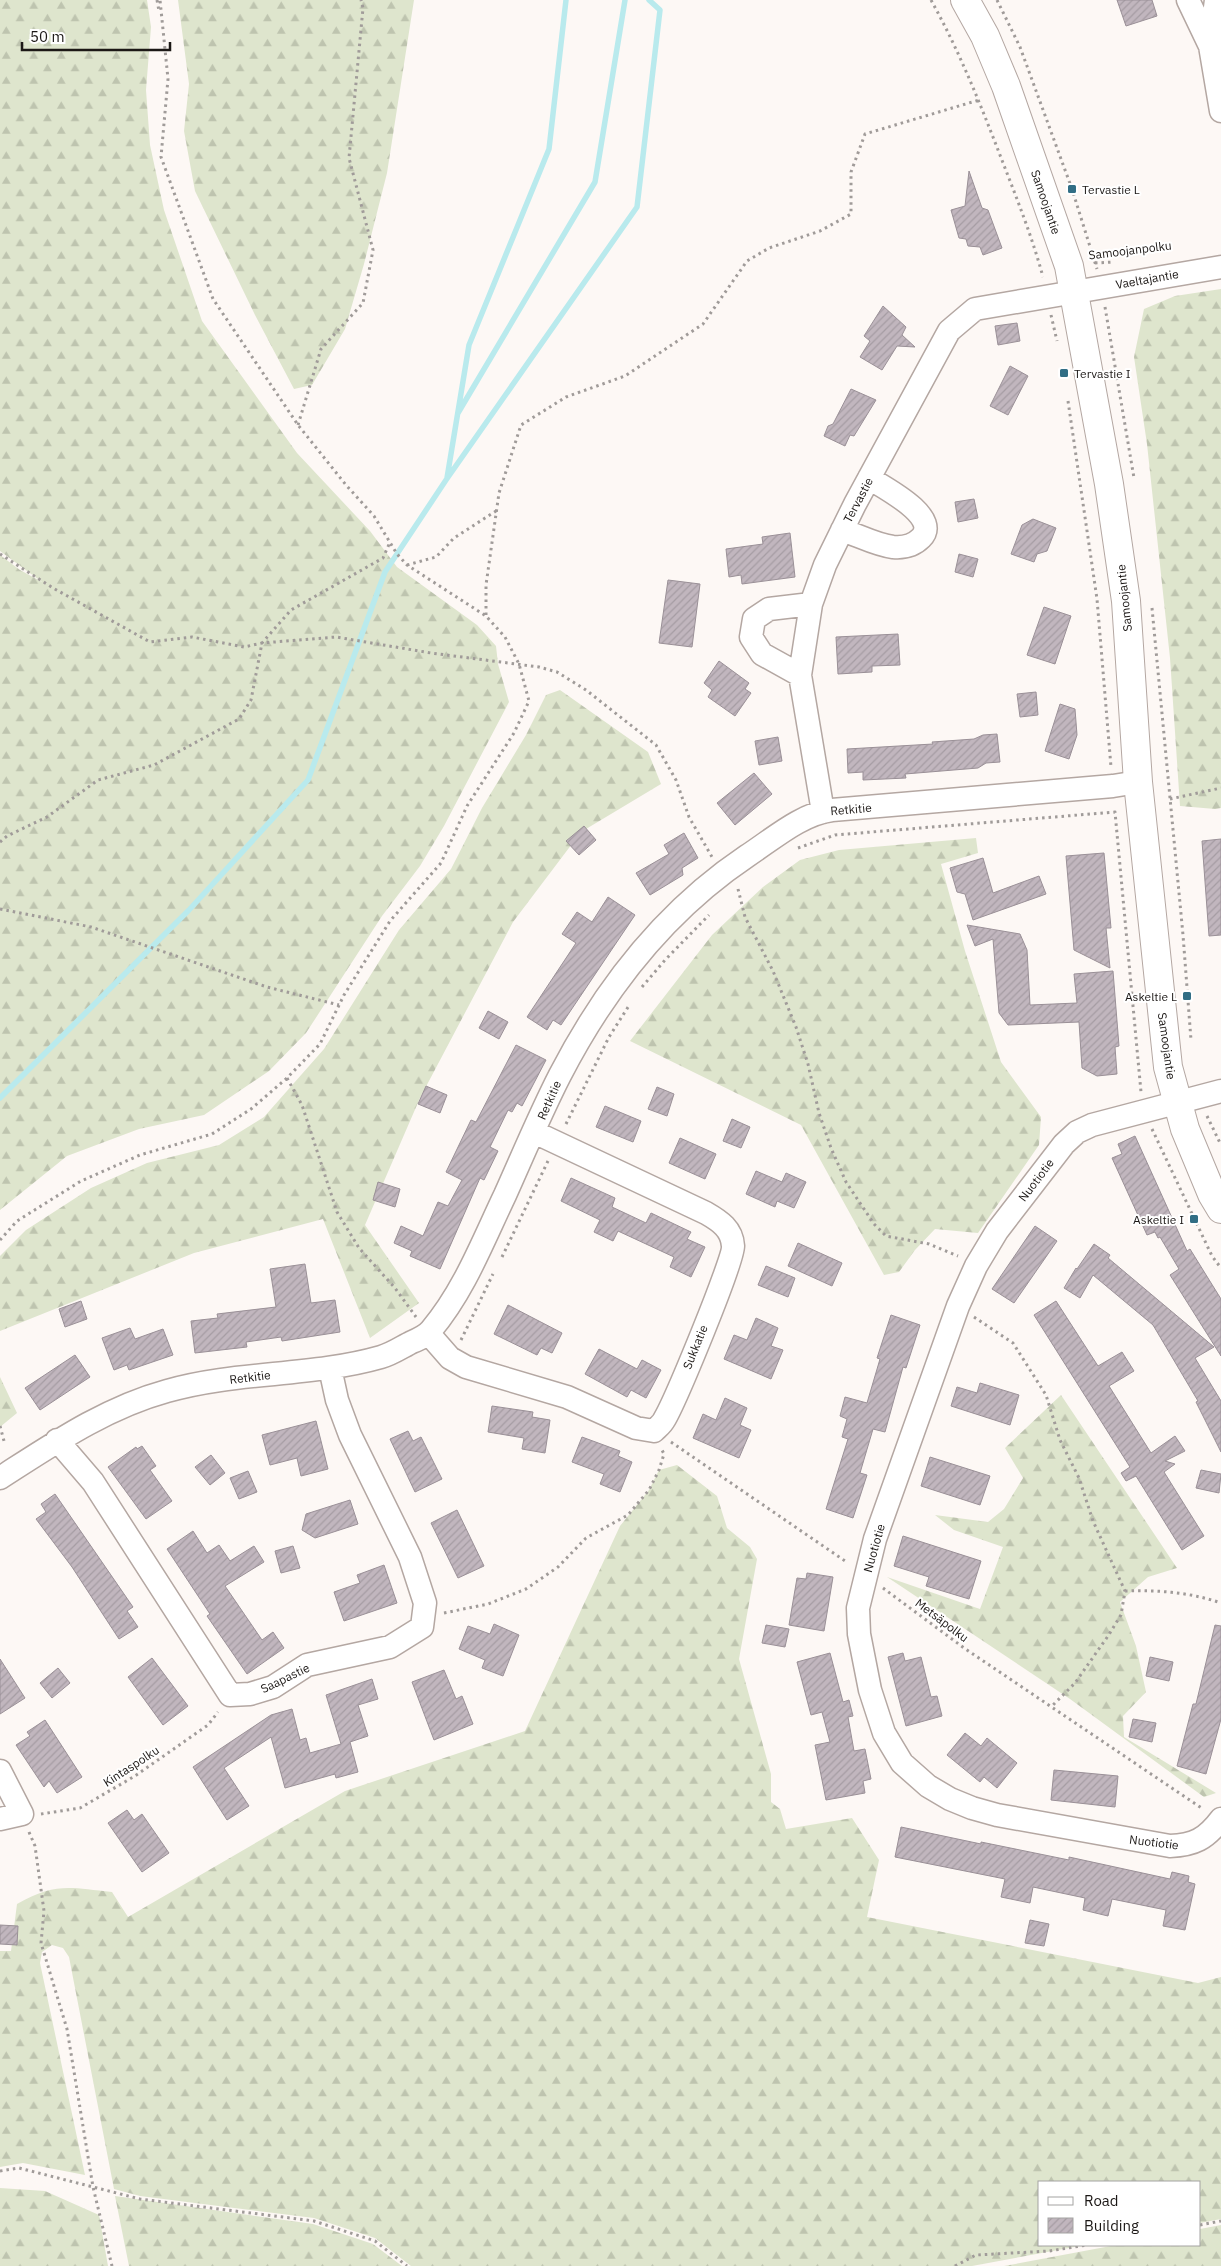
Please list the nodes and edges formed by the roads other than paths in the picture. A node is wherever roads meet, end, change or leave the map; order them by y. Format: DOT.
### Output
graph roads {
  1 [pos="965,0"];
  2 [pos="1188,0"];
  3 [pos="1216,0"];
  4 [pos="1210,46"];
  5 [pos="1221,112"];
  6 [pos="1221,267"];
  7 [pos="1060,294"];
  8 [pos="869,478"];
  9 [pos="842,530"];
  10 [pos="811,604"];
  11 [pos="800,675"];
  12 [pos="1126,784"];
  13 [pos="823,812"];
  14 [pos="1221,1091"];
  15 [pos="1176,1102"];
  16 [pos="534,1132"];
  17 [pos="1221,1209"];
  18 [pos="429,1334"];
  19 [pos="330,1368"];
  20 [pos="57,1440"];
  21 [pos="0,1478"];
  22 [pos="0,1771"];
  23 [pos="0,1819"];
  24 [pos="1221,1820"];
  1 -- 7 [label="street, Samoojantie"];
  2 -- 4 [label="street"];
  3 -- 4 [label="street"];
  4 -- 5 [label="street"];
  6 -- 7 [label="street, Vaeltajantie"];
  7 -- 8 [label="street, Tervastie"];
  7 -- 12 [label="street, Samoojantie"];
  8 -- 9 [label="street, Tervastie"];
  8 -- 9 [label="street"];
  9 -- 10 [label="street, Tervastie"];
  10 -- 11 [label="street, Tervastie"];
  10 -- 11 [label="street"];
  11 -- 13 [label="street, Tervastie"];
  12 -- 13 [label="street, Retkitie"];
  12 -- 15 [label="street, Samoojantie"];
  13 -- 16 [label="street, Retkitie"];
  14 -- 15 [label="street, Nuotiotie"];
  15 -- 17 [label="street, Samoojantie"];
  15 -- 24 [label="street, Nuotiotie"];
  16 -- 18 [label="street, Retkitie"];
  16 -- 18 [label="street, Sukkatie"];
  18 -- 19 [label="street, Retkitie"];
  19 -- 20 [label="street, Retkitie"];
  19 -- 20 [label="street, Saapastie"];
  20 -- 21 [label="street, Retkitie"];
  22 -- 23 [label="street"];
}
